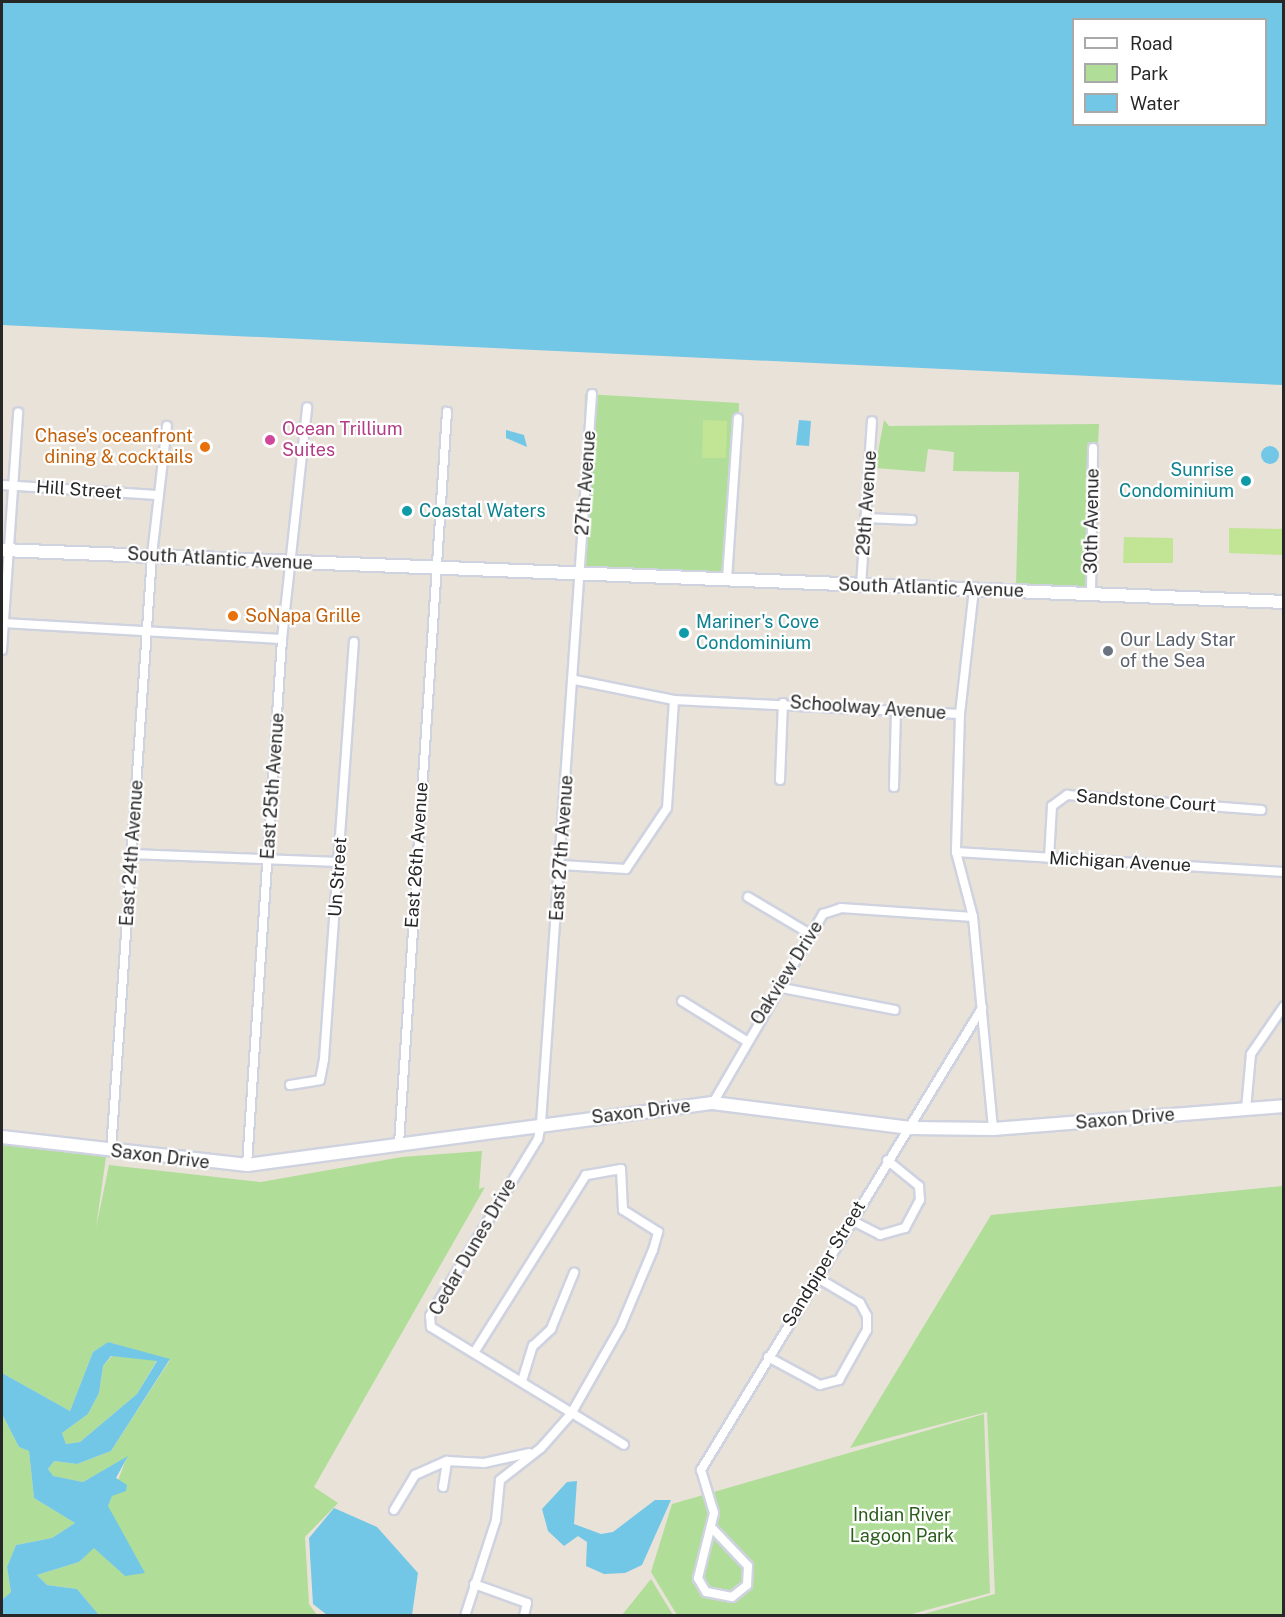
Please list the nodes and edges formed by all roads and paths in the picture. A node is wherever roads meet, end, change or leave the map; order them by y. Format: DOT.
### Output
graph roads {
  1 [pos="592,394"];
  2 [pos="307,407"];
  3 [pos="18,412"];
  4 [pos="447,412"];
  5 [pos="738,418"];
  6 [pos="872,421"];
  7 [pos="167,426"];
  8 [pos="1093,448"];
  9 [pos="2,485"];
  10 [pos="12,486"];
  11 [pos="157,495"];
  12 [pos="865,518"];
  13 [pos="912,520"];
  14 [pos="5,550"];
  15 [pos="152,555"];
  16 [pos="289,563"];
  17 [pos="438,566"];
  18 [pos="579,572"];
  19 [pos="727,579"];
  20 [pos="861,586"];
  21 [pos="974,589"];
  22 [pos="1091,594"];
  23 [pos="1284,602"];
  24 [pos="3,623"];
  25 [pos="149,633"];
  26 [pos="282,639"];
  27 [pos="354,642"];
  28 [pos="2,650"];
  29 [pos="575,680"];
  30 [pos="674,700"];
  31 [pos="783,703"];
  32 [pos="897,710"];
  33 [pos="960,714"];
  34 [pos="780,780"];
  35 [pos="894,787"];
  36 [pos="1261,810"];
  37 [pos="956,852"];
  38 [pos="131,854"];
  39 [pos="1049,858"];
  40 [pos="268,859"];
  41 [pos="339,862"];
  42 [pos="561,865"];
  43 [pos="1284,872"];
  44 [pos="748,897"];
  45 [pos="973,917"];
  46 [pos="810,934"];
  47 [pos="777,987"];
  48 [pos="682,1001"];
  49 [pos="1284,1005"];
  50 [pos="982,1008"];
  51 [pos="895,1010"];
  52 [pos="745,1040"];
  53 [pos="290,1085"];
  54 [pos="713,1102"];
  55 [pos="1284,1106"];
  56 [pos="1246,1109"];
  57 [pos="541,1124"];
  58 [pos="910,1128"];
  59 [pos="993,1130"];
  60 [pos="2,1137"];
  61 [pos="399,1144"];
  62 [pos="111,1151"];
  63 [pos="887,1160"];
  64 [pos="247,1165"];
  65 [pos="851,1220"];
  66 [pos="574,1274"];
  67 [pos="816,1277"];
  68 [pos="474,1353"];
  69 [pos="768,1357"];
  70 [pos="522,1381"];
  71 [pos="571,1414"];
  72 [pos="624,1445"];
  73 [pos="541,1448"];
  74 [pos="447,1461"];
  75 [pos="443,1487"];
  76 [pos="394,1510"];
  77 [pos="712,1528"];
  78 [pos="474,1584"];
  79 [pos="465,1616"];
  80 [pos="524,1616"];
  1 -- 18 [label="street, 27th Avenue"];
  2 -- 16 [label="street, East 25th Avenue"];
  3 -- 10 [label="street"];
  4 -- 17 [label="street, East 26th Avenue"];
  5 -- 19 [label="street"];
  6 -- 12 [label="street, 29th Avenue"];
  7 -- 11 [label="street, East 24th Avenue"];
  8 -- 22 [label="street, 30th Avenue"];
  9 -- 10 [label="street, Hill Street"];
  10 -- 11 [label="street, Hill Street"];
  10 -- 14 [label="street"];
  11 -- 15 [label="street, East 24th Avenue"];
  12 -- 13 [label="street"];
  12 -- 20 [label="street, 29th Avenue"];
  14 -- 15 [label="street, South Atlantic Avenue"];
  14 -- 24 [label="street"];
  15 -- 16 [label="street, South Atlantic Avenue"];
  15 -- 25 [label="street, East 24th Avenue"];
  16 -- 17 [label="street, South Atlantic Avenue"];
  16 -- 26 [label="street, East 25th Avenue"];
  17 -- 18 [label="street, South Atlantic Avenue"];
  17 -- 61 [label="street, East 26th Avenue"];
  18 -- 19 [label="street, South Atlantic Avenue"];
  18 -- 29 [label="street, East 27th Avenue"];
  19 -- 20 [label="street, South Atlantic Avenue"];
  20 -- 21 [label="street, South Atlantic Avenue"];
  21 -- 22 [label="street, South Atlantic Avenue"];
  21 -- 33 [label="street"];
  22 -- 23 [label="street, South Atlantic Avenue"];
  24 -- 25 [label="street"];
  24 -- 28 [label="street"];
  25 -- 26 [label="street"];
  25 -- 38 [label="street, East 24th Avenue"];
  26 -- 40 [label="street, East 25th Avenue"];
  27 -- 41 [label="street, Un Street"];
  29 -- 30 [label="street, Schoolway Avenue"];
  29 -- 42 [label="street, East 27th Avenue"];
  30 -- 31 [label="street, Schoolway Avenue"];
  30 -- 42 [label="street"];
  31 -- 32 [label="street, Schoolway Avenue"];
  31 -- 34 [label="street"];
  32 -- 33 [label="street, Schoolway Avenue"];
  32 -- 35 [label="street"];
  33 -- 37 [label="street, Schoolway Avenue"];
  36 -- 39 [label="street, Sandstone Court"];
  37 -- 39 [label="street, Michigan Avenue"];
  37 -- 45 [label="street, Schoolway Avenue"];
  38 -- 40 [label="street"];
  38 -- 62 [label="street, East 24th Avenue"];
  39 -- 43 [label="street, Michigan Avenue"];
  40 -- 41 [label="street"];
  40 -- 64 [label="street, East 25th Avenue"];
  41 -- 53 [label="street, Un Street"];
  42 -- 57 [label="street, East 27th Avenue"];
  44 -- 46 [label="street"];
  45 -- 46 [label="street, Oakview Drive"];
  45 -- 50 [label="street, Schoolway Avenue"];
  46 -- 47 [label="street, Oakview Drive"];
  47 -- 51 [label="street"];
  47 -- 52 [label="street, Oakview Drive"];
  48 -- 52 [label="street"];
  49 -- 56 [label="street"];
  50 -- 58 [label="street, Sandpiper Street"];
  50 -- 59 [label="street, Schoolway Avenue"];
  52 -- 54 [label="street, Oakview Drive"];
  54 -- 57 [label="street, Saxon Drive"];
  54 -- 58 [label="street, Saxon Drive"];
  55 -- 56 [label="street, Saxon Drive"];
  56 -- 59 [label="street, Saxon Drive"];
  57 -- 61 [label="street, Saxon Drive"];
  57 -- 68 [label="street, Cedar Dunes Drive"];
  58 -- 59 [label="street, Saxon Drive"];
  58 -- 63 [label="street, Sandpiper Street"];
  60 -- 62 [label="street, Saxon Drive"];
  61 -- 64 [label="street, Saxon Drive"];
  62 -- 64 [label="street, Saxon Drive"];
  63 -- 65 [label="street, Sandpiper Street"];
  63 -- 65 [label="street"];
  65 -- 67 [label="street, Sandpiper Street"];
  66 -- 70 [label="street"];
  67 -- 69 [label="street, Sandpiper Street"];
  67 -- 69 [label="street"];
  68 -- 70 [label="street, Cedar Dunes Drive"];
  68 -- 71 [label="street"];
  69 -- 77 [label="street, Sandpiper Street"];
  70 -- 71 [label="street, Cedar Dunes Drive"];
  71 -- 72 [label="street, Cedar Dunes Drive"];
  71 -- 73 [label="street"];
  73 -- 74 [label="street"];
  73 -- 78 [label="street"];
  74 -- 75 [label="street"];
  74 -- 76 [label="street"];
  77 -- 77 [label="street, Sandpiper Street"];
  78 -- 79 [label="street"];
  78 -- 80 [label="street"];
}
